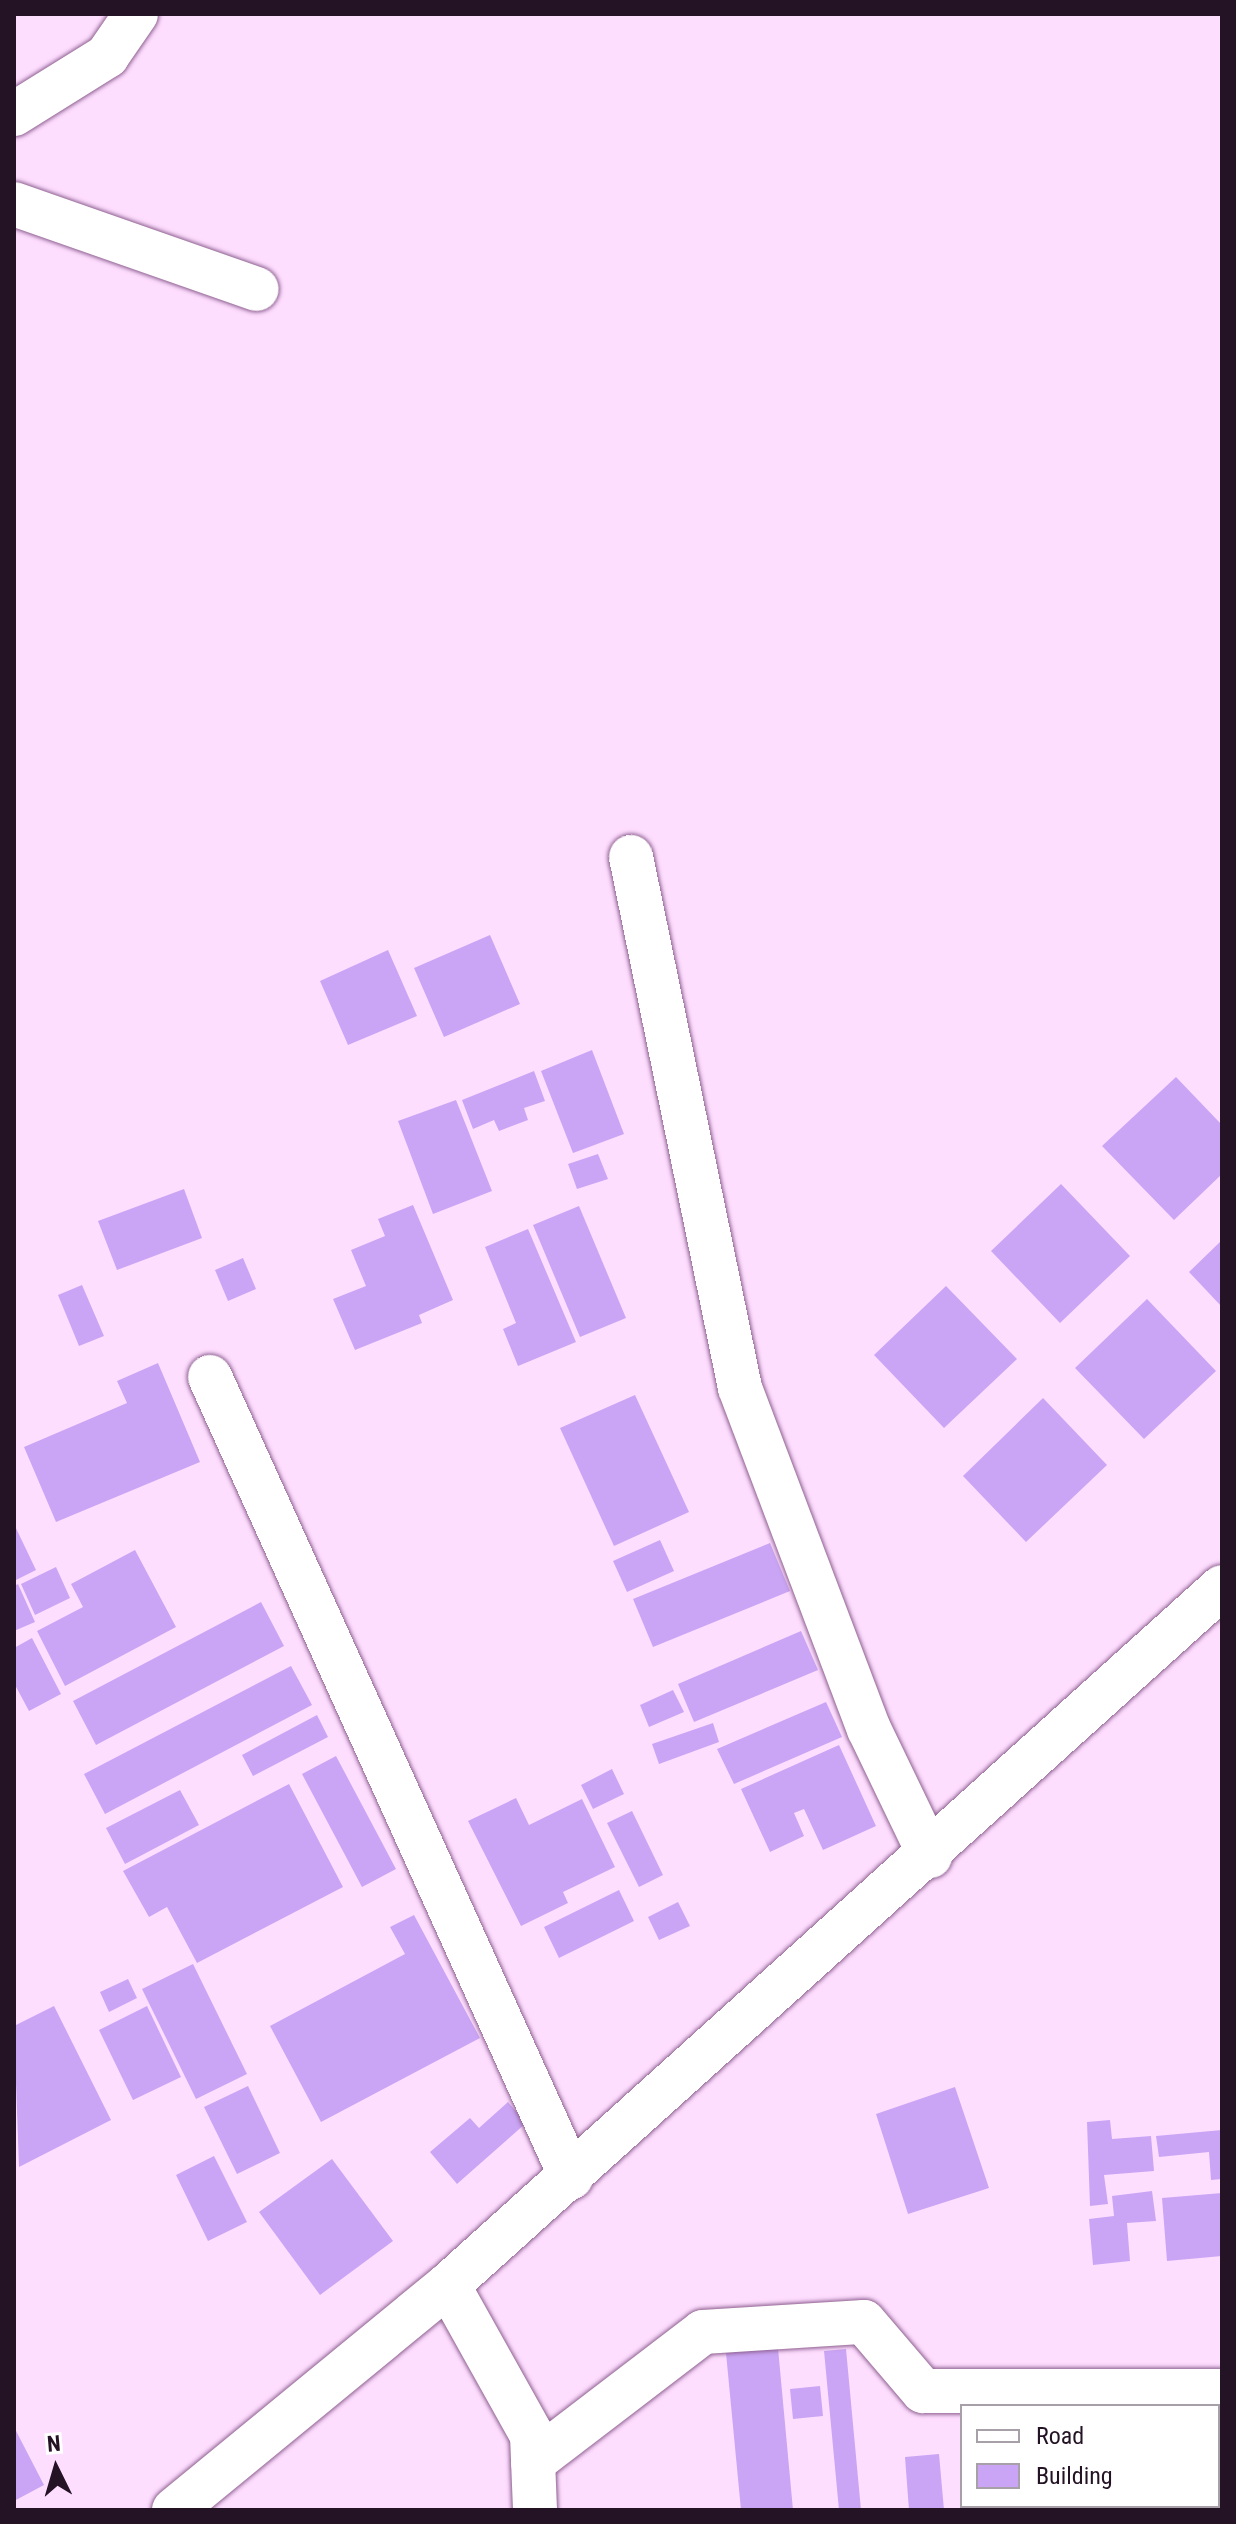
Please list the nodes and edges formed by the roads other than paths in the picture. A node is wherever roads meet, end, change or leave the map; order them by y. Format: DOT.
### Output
graph roads {
  1 [pos="136,14"];
  2 [pos="14,114"];
  3 [pos="14,204"];
  4 [pos="257,289"];
  5 [pos="631,857"];
  6 [pos="210,1377"];
  7 [pos="1222,1587"];
  8 [pos="930,1856"];
  9 [pos="571,2177"];
  10 [pos="448,2285"];
  11 [pos="1222,2391"];
  12 [pos="533,2462"];
  13 [pos="174,2510"];
  14 [pos="535,2510"];
  1 -- 2 [label="street"];
  3 -- 4 [label="street"];
  5 -- 8 [label="street"];
  6 -- 9 [label="street"];
  7 -- 8 [label="street"];
  8 -- 9 [label="street"];
  9 -- 10 [label="street"];
  10 -- 12 [label="street"];
  10 -- 13 [label="street"];
  11 -- 12 [label="street"];
  12 -- 14 [label="street"];
}
